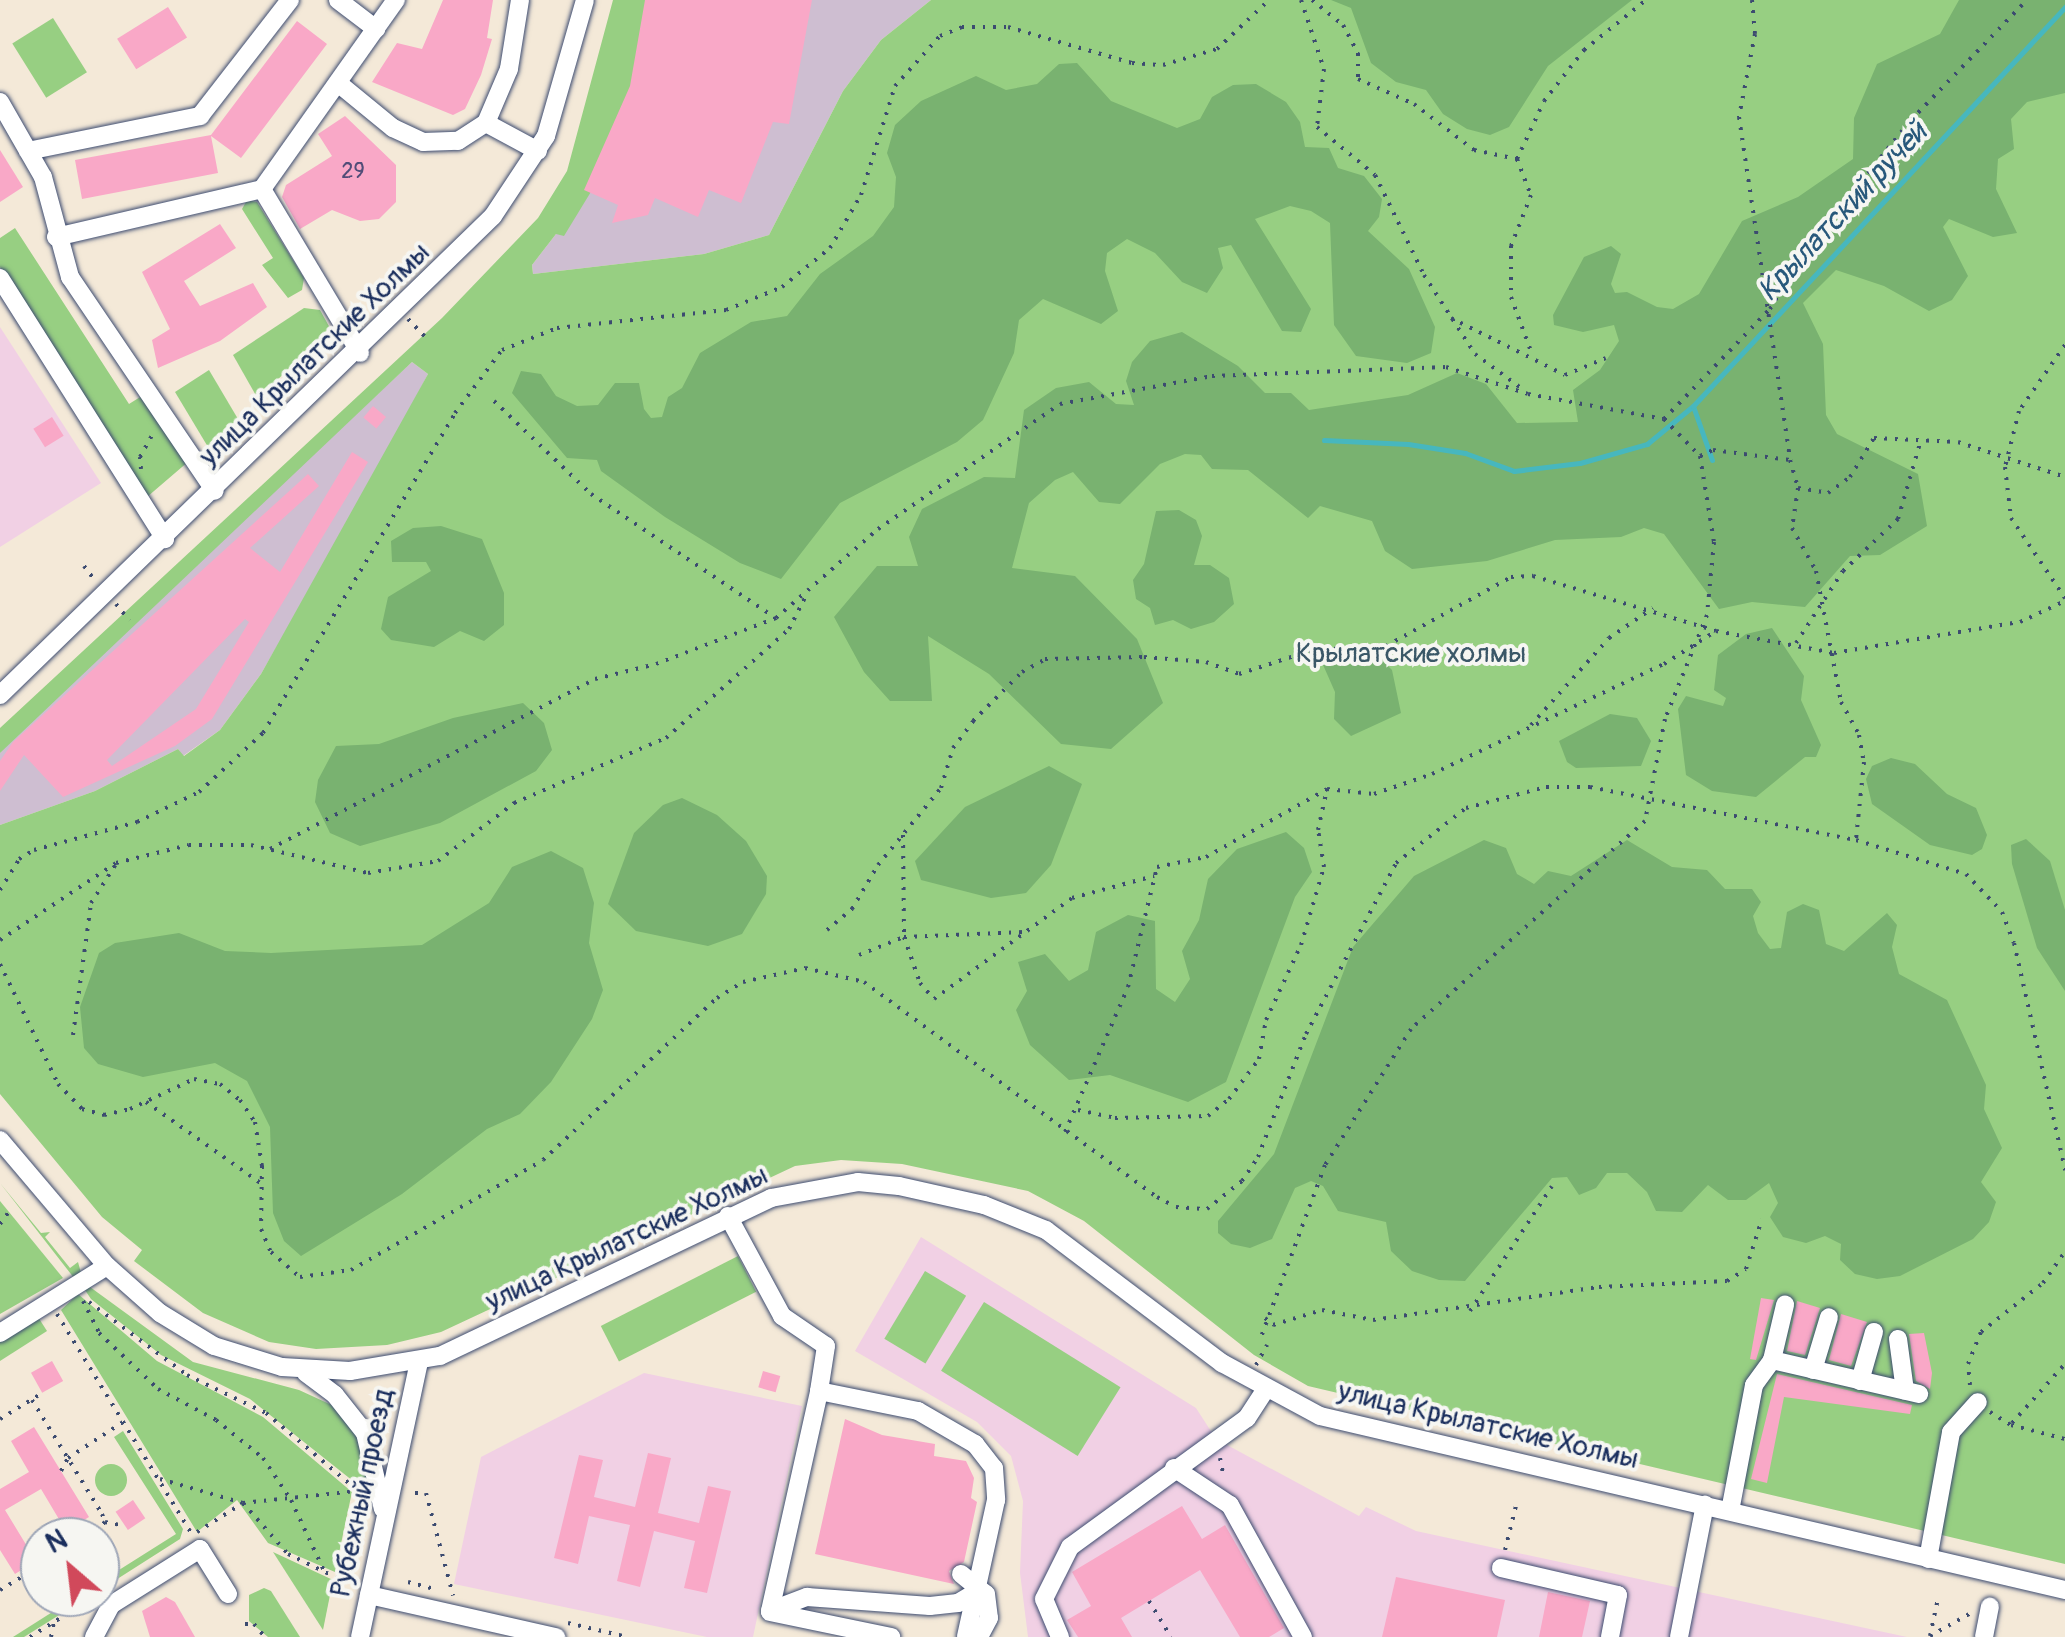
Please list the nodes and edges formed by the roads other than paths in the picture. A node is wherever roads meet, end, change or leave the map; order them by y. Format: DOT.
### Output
graph roads {
  1 [pos="290,0"];
  2 [pos="338,0"];
  3 [pos="396,0"];
  4 [pos="520,0"];
  5 [pos="584,0"];
  6 [pos="376,29"];
  7 [pos="338,83"];
  8 [pos="0,102"];
  9 [pos="486,123"];
  10 [pos="538,150"];
  11 [pos="28,151"];
  12 [pos="262,189"];
  13 [pos="56,236"];
  14 [pos="0,278"];
  15 [pos="360,353"];
  16 [pos="216,491"];
  17 [pos="165,538"];
  18 [pos="0,695"];
  19 [pos="0,1140"];
  20 [pos="728,1216"];
  21 [pos="108,1266"];
  22 [pos="1786,1305"];
  23 [pos="1829,1317"];
  24 [pos="0,1332"];
  25 [pos="1874,1332"];
  26 [pos="1898,1339"];
  27 [pos="1772,1360"];
  28 [pos="420,1362"];
  29 [pos="298,1369"];
  30 [pos="1814,1370"];
  31 [pos="1860,1380"];
  32 [pos="1265,1390"];
  33 [pos="818,1391"];
  34 [pos="1978,1402"];
  35 [pos="1174,1468"];
  36 [pos="1705,1505"];
  37 [pos="1730,1511"];
  38 [pos="384,1524"];
  39 [pos="1928,1560"];
  40 [pos="1501,1568"];
  41 [pos="962,1574"];
  42 [pos="2065,1590"];
  43 [pos="976,1592"];
  44 [pos="228,1594"];
  45 [pos="370,1594"];
  46 [pos="1987,1606"];
  47 [pos="770,1612"];
  48 [pos="512,1632"];
  49 [pos="94,1637"];
  50 [pos="360,1637"];
  51 [pos="556,1637"];
  52 [pos="891,1637"];
  53 [pos="966,1637"];
  54 [pos="979,1637"];
  55 [pos="1060,1637"];
  56 [pos="1303,1637"];
  57 [pos="1610,1637"];
  58 [pos="1679,1637"];
  59 [pos="1984,1637"];
  1 -- 11 [label="street"];
  2 -- 6 [label="street"];
  3 -- 6 [label="street"];
  4 -- 9 [label="street"];
  5 -- 10 [label="street, улица Крылатские Холмы"];
  6 -- 7 [label="street"];
  7 -- 9 [label="street"];
  7 -- 12 [label="street"];
  8 -- 11 [label="street"];
  9 -- 10 [label="street"];
  10 -- 15 [label="street, улица Крылатские Холмы"];
  11 -- 13 [label="street"];
  12 -- 13 [label="street"];
  12 -- 15 [label="street"];
  13 -- 16 [label="street"];
  14 -- 17 [label="street"];
  15 -- 16 [label="street, улица Крылатские Холмы"];
  16 -- 17 [label="street, улица Крылатские Холмы"];
  17 -- 18 [label="street, улица Крылатские Холмы"];
  19 -- 21 [label="street, улица Крылатские Холмы"];
  20 -- 28 [label="street, улица Крылатские Холмы"];
  20 -- 32 [label="street, улица Крылатские Холмы"];
  20 -- 33 [label="street"];
  21 -- 24 [label="street"];
  21 -- 29 [label="street, улица Крылатские Холмы"];
  22 -- 27 [label="street"];
  23 -- 30 [label="street"];
  25 -- 31 [label="street"];
  26 -- 31 [label="street"];
  27 -- 30 [label="street"];
  27 -- 37 [label="street"];
  28 -- 29 [label="street, улица Крылатские Холмы"];
  28 -- 38 [label="street, Рубежный проезд"];
  29 -- 38 [label="street"];
  30 -- 31 [label="street"];
  32 -- 35 [label="street"];
  32 -- 36 [label="street, улица Крылатские Холмы"];
  33 -- 43 [label="street"];
  33 -- 47 [label="street"];
  34 -- 39 [label="street"];
  35 -- 55 [label="street"];
  35 -- 56 [label="street"];
  36 -- 37 [label="street, улица Крылатские Холмы"];
  36 -- 58 [label="street"];
  37 -- 39 [label="street, улица Крылатские Холмы"];
  38 -- 45 [label="street, Рубежный проезд"];
  39 -- 42 [label="street, улица Крылатские Холмы"];
  40 -- 57 [label="street"];
  41 -- 54 [label="street"];
  43 -- 47 [label="street"];
  43 -- 53 [label="street"];
  44 -- 49 [label="street"];
  45 -- 48 [label="street"];
  45 -- 50 [label="street, Рубежный проезд"];
  46 -- 59 [label="street"];
  47 -- 52 [label="street"];
  48 -- 51 [label="street"];
}
